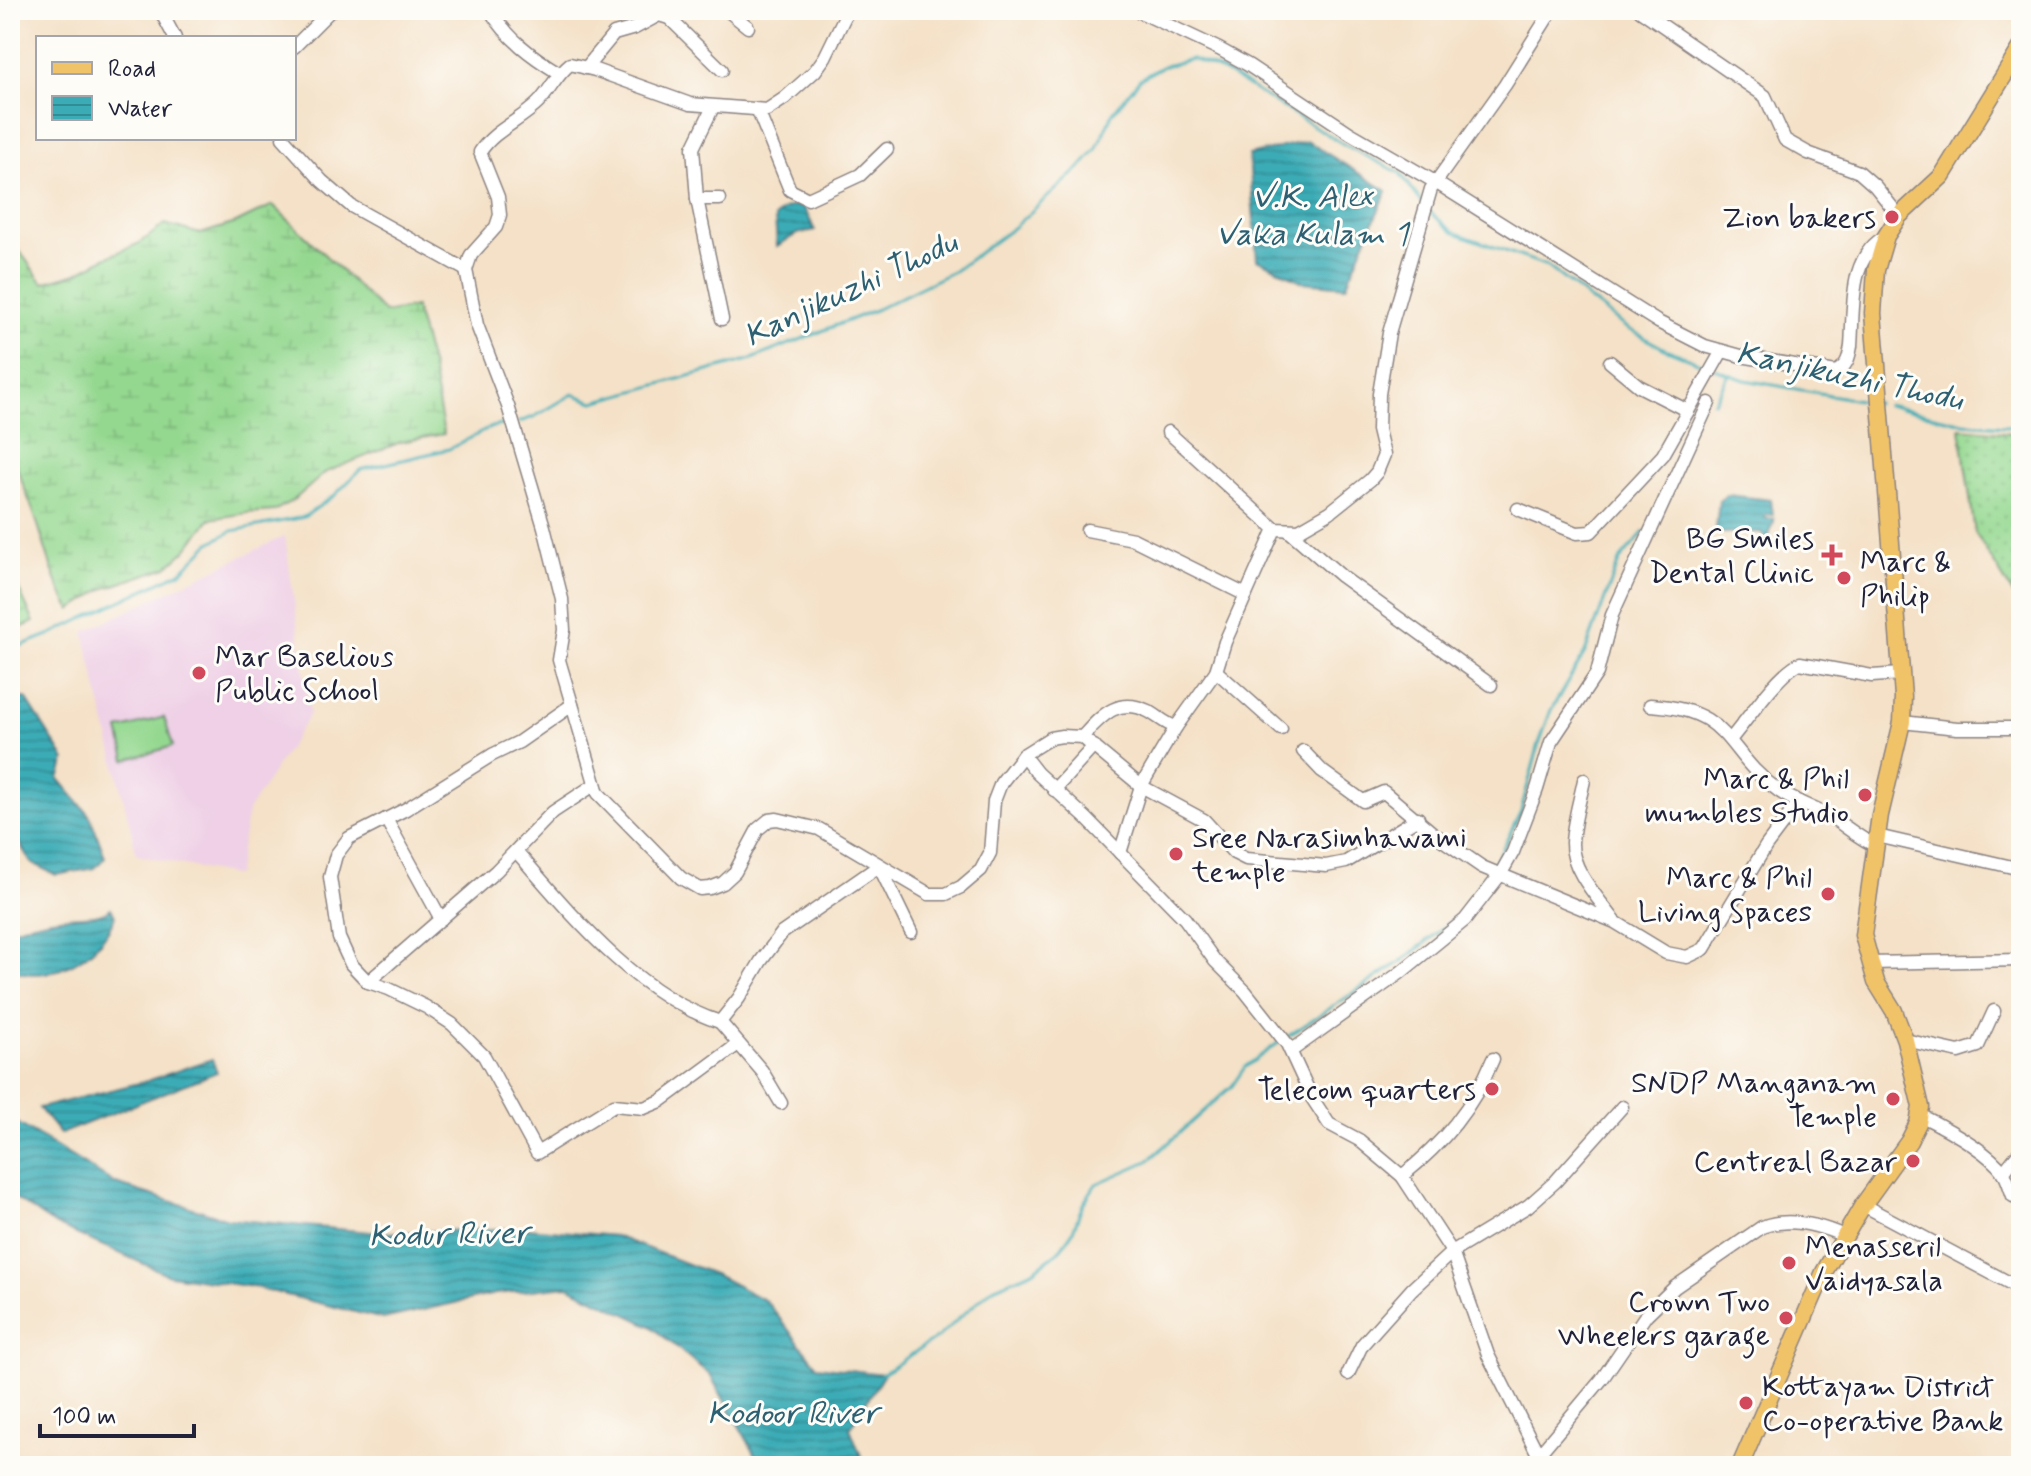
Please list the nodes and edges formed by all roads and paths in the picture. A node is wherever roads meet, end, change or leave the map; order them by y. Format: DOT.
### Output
graph roads {
  1 [pos="160,10"];
  2 [pos="331,10"];
  3 [pos="490,10"];
  4 [pos="727,10"];
  5 [pos="848,10"];
  6 [pos="1136,10"];
  7 [pos="1552,10"];
  8 [pos="1640,10"];
  9 [pos="673,14"];
  10 [pos="748,27"];
  11 [pos="174,36"];
  12 [pos="296,45"];
  13 [pos="2021,48"];
  14 [pos="586,68"];
  15 [pos="722,70"];
  16 [pos="559,73"];
  17 [pos="713,107"];
  18 [pos="758,111"];
  19 [pos="285,140"];
  20 [pos="887,149"];
  21 [pos="1433,185"];
  22 [pos="697,199"];
  23 [pos="720,199"];
  24 [pos="1899,216"];
  25 [pos="1886,236"];
  26 [pos="466,270"];
  27 [pos="722,319"];
  28 [pos="1722,351"];
  29 [pos="1610,362"];
  30 [pos="1709,403"];
  31 [pos="1688,411"];
  32 [pos="1168,432"];
  33 [pos="1518,509"];
  34 [pos="1087,530"];
  35 [pos="1282,530"];
  36 [pos="1246,595"];
  37 [pos="1216,671"];
  38 [pos="1901,674"];
  39 [pos="1491,685"];
  40 [pos="572,705"];
  41 [pos="1650,705"];
  42 [pos="1902,722"];
  43 [pos="1176,727"];
  44 [pos="2021,728"];
  45 [pos="1281,729"];
  46 [pos="1082,737"];
  47 [pos="1730,740"];
  48 [pos="1094,746"];
  49 [pos="1303,751"];
  50 [pos="1023,755"];
  51 [pos="1584,780"];
  52 [pos="594,785"];
  53 [pos="1141,786"];
  54 [pos="1054,790"];
  55 [pos="1799,802"];
  56 [pos="1418,818"];
  57 [pos="386,819"];
  58 [pos="1876,841"];
  59 [pos="516,851"];
  60 [pos="1120,853"];
  61 [pos="879,866"];
  62 [pos="2021,869"];
  63 [pos="1492,872"];
  64 [pos="441,919"];
  65 [pos="1615,922"];
  66 [pos="911,932"];
  67 [pos="2021,960"];
  68 [pos="1870,963"];
  69 [pos="368,982"];
  70 [pos="1994,1011"];
  71 [pos="720,1022"];
  72 [pos="1905,1040"];
  73 [pos="737,1045"];
  74 [pos="1289,1047"];
  75 [pos="1493,1059"];
  76 [pos="781,1103"];
  77 [pos="1622,1107"];
  78 [pos="1920,1115"];
  79 [pos="2021,1150"];
  80 [pos="2003,1173"];
  81 [pos="1402,1176"];
  82 [pos="2013,1196"];
  83 [pos="1863,1205"];
  84 [pos="1844,1236"];
  85 [pos="1452,1252"];
  86 [pos="2019,1288"];
  87 [pos="2021,1329"];
  88 [pos="1348,1374"];
  89 [pos="1542,1460"];
  90 [pos="1740,1466"];
  1 -- 11 [label="street"];
  2 -- 12 [label="street"];
  3 -- 16 [label="street"];
  4 -- 10 [label="street"];
  5 -- 18 [label="street"];
  6 -- 21 [label="street"];
  7 -- 21 [label="street"];
  8 -- 24 [label="street"];
  9 -- 14 [label="street"];
  9 -- 15 [label="street"];
  13 -- 24 [label="main road"];
  14 -- 16 [label="street"];
  14 -- 17 [label="street"];
  16 -- 26 [label="street"];
  17 -- 18 [label="street"];
  17 -- 22 [label="street"];
  18 -- 20 [label="street"];
  19 -- 26 [label="street"];
  21 -- 28 [label="street"];
  21 -- 35 [label="street"];
  22 -- 23 [label="street"];
  22 -- 27 [label="street"];
  24 -- 25 [label="main road"];
  25 -- 28 [label="street"];
  25 -- 38 [label="main road"];
  26 -- 40 [label="street"];
  28 -- 31 [label="street"];
  29 -- 31 [label="street"];
  30 -- 63 [label="street"];
  31 -- 33 [label="street"];
  32 -- 35 [label="street"];
  34 -- 36 [label="street"];
  35 -- 36 [label="street"];
  35 -- 39 [label="street"];
  36 -- 37 [label="street"];
  37 -- 43 [label="street"];
  37 -- 45 [label="street"];
  38 -- 42 [label="main road"];
  38 -- 47 [label="street"];
  40 -- 52 [label="street"];
  40 -- 57 [label="street"];
  41 -- 47 [label="street"];
  42 -- 44 [label="street"];
  42 -- 58 [label="main road"];
  43 -- 46 [label="street"];
  43 -- 53 [label="street"];
  46 -- 48 [label="street"];
  46 -- 50 [label="street"];
  47 -- 55 [label="street"];
  48 -- 53 [label="street"];
  48 -- 54 [label="street"];
  49 -- 56 [label="street"];
  50 -- 54 [label="street"];
  50 -- 61 [label="street"];
  51 -- 65 [label="street"];
  52 -- 59 [label="street"];
  52 -- 61 [label="street"];
  53 -- 56 [label="street"];
  53 -- 60 [label="street"];
  54 -- 60 [label="street"];
  55 -- 58 [label="street"];
  55 -- 65 [label="street"];
  56 -- 63 [label="street"];
  57 -- 64 [label="street"];
  57 -- 69 [label="street"];
  58 -- 62 [label="street"];
  58 -- 68 [label="main road"];
  59 -- 64 [label="street"];
  59 -- 71 [label="street"];
  60 -- 74 [label="street"];
  61 -- 66 [label="street"];
  61 -- 71 [label="street"];
  63 -- 65 [label="street"];
  63 -- 74 [label="street"];
  64 -- 69 [label="street"];
  67 -- 68 [label="street"];
  68 -- 72 [label="main road"];
  69 -- 73 [label="street"];
  70 -- 72 [label="street"];
  71 -- 73 [label="street"];
  72 -- 78 [label="main road"];
  73 -- 76 [label="street"];
  74 -- 81 [label="street"];
  75 -- 81 [label="street"];
  77 -- 85 [label="street"];
  78 -- 80 [label="street"];
  78 -- 83 [label="main road"];
  79 -- 80 [label="street"];
  80 -- 82 [label="street"];
  81 -- 85 [label="street"];
  83 -- 84 [label="main road"];
  83 -- 86 [label="street"];
  84 -- 89 [label="street"];
  84 -- 90 [label="main road"];
  85 -- 88 [label="street"];
  85 -- 89 [label="street"];
  86 -- 87 [label="street"];
}
